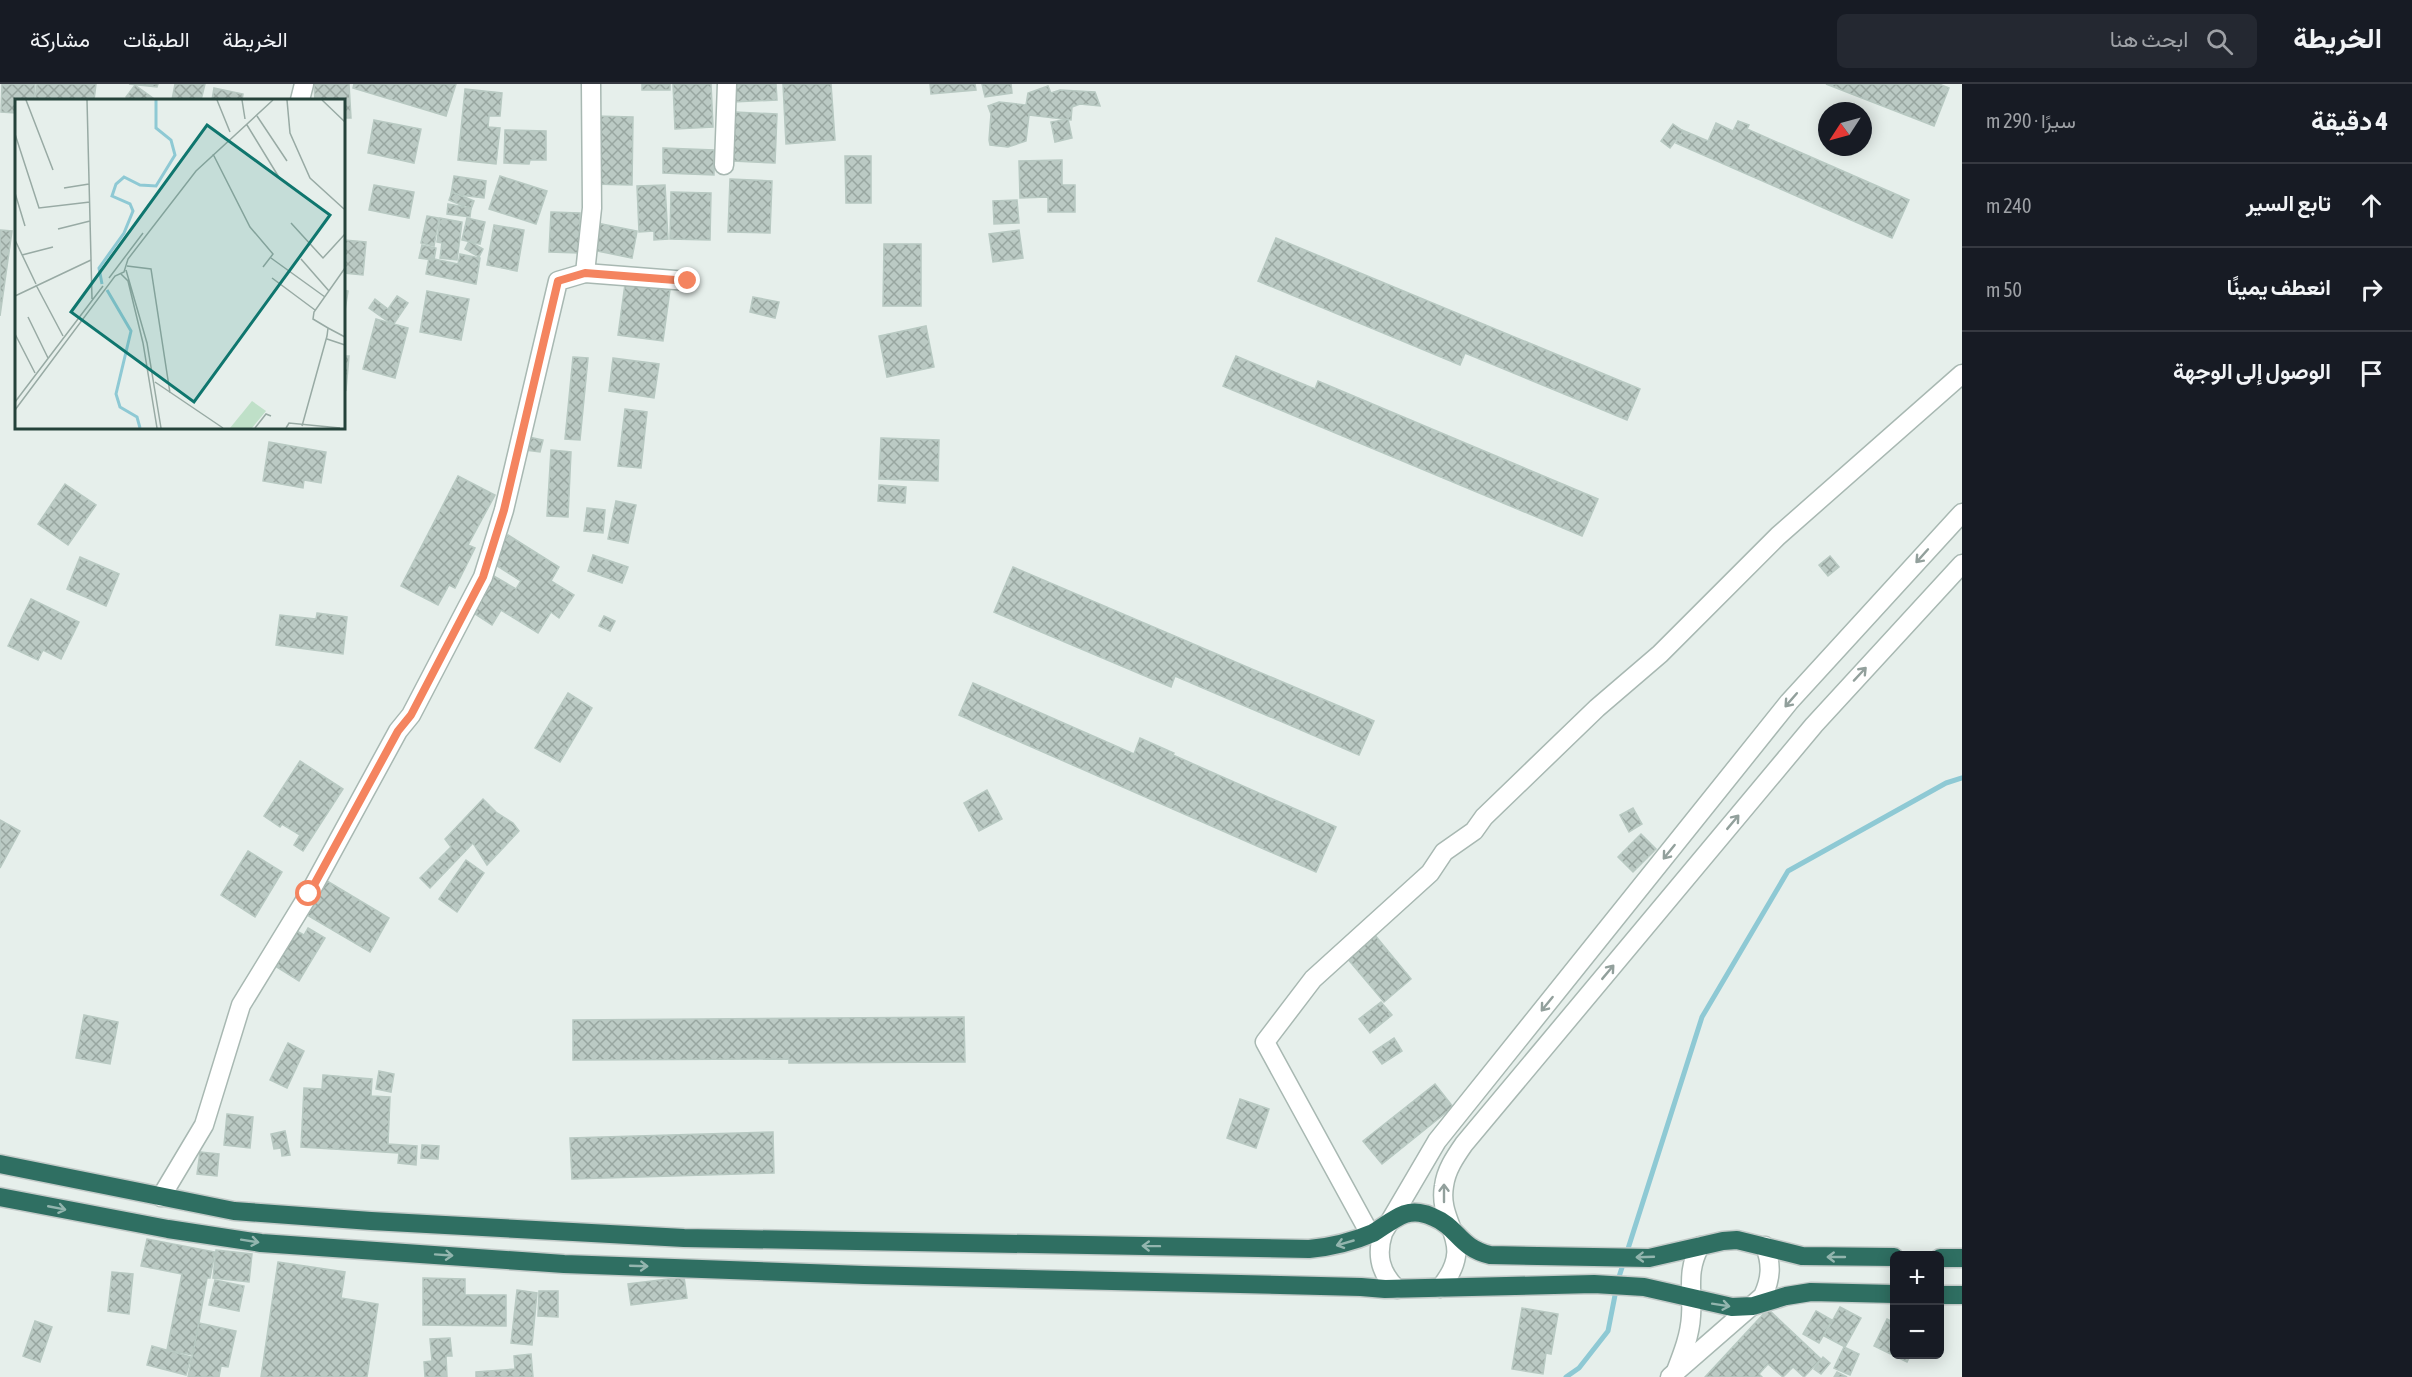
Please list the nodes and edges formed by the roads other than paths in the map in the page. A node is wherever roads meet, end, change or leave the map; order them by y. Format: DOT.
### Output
graph roads {
  1 [pos="304,84"];
  2 [pos="591,84"];
  3 [pos="727,84"];
  4 [pos="300,99"];
  5 [pos="724,165"];
  6 [pos="585,273"];
  7 [pos="688,281"];
  8 [pos="1962,374"];
  9 [pos="1962,513"];
  10 [pos="1962,564"];
  11 [pos="0,1164"];
  12 [pos="0,1197"];
  13 [pos="161,1197"];
  14 [pos="1389,1224"];
  15 [pos="1454,1231"];
  16 [pos="1370,1234"];
  17 [pos="1700,1246"];
  18 [pos="1765,1246"];
  19 [pos="1890,1257"];
  20 [pos="1944,1258"];
  21 [pos="1962,1258"];
  22 [pos="1440,1288"];
  23 [pos="1397,1289"];
  24 [pos="1890,1294"];
  25 [pos="1944,1295"];
  26 [pos="1962,1295"];
  27 [pos="1691,1297"];
  28 [pos="1754,1306"];
  29 [pos="1673,1375"];
  1 -- 4 [label="street"];
  2 -- 6 [label="street"];
  3 -- 5 [label="street"];
  6 -- 7 [label="street"];
  6 -- 13 [label="street"];
  8 -- 16 [label="street"];
  9 -- 14 [label="street, one-way"];
  15 -- 10 [label="street, one-way"];
  11 -- 13 [label="highway"];
  12 -- 23 [label="highway, one-way"];
  16 -- 13 [label="highway, one-way"];
  14 -- 15 [label="highway"];
  14 -- 16 [label="highway"];
  14 -- 23 [label="street"];
  17 -- 15 [label="highway, one-way"];
  15 -- 22 [label="street"];
  17 -- 18 [label="highway"];
  17 -- 27 [label="street"];
  19 -- 18 [label="highway, one-way"];
  18 -- 28 [label="street"];
  20 -- 21 [label="highway"];
  22 -- 23 [label="highway"];
  22 -- 27 [label="highway"];
  24 -- 28 [label="highway"];
  25 -- 26 [label="highway"];
  27 -- 28 [label="highway, one-way"];
  27 -- 29 [label="street"];
  28 -- 29 [label="street"];
}
